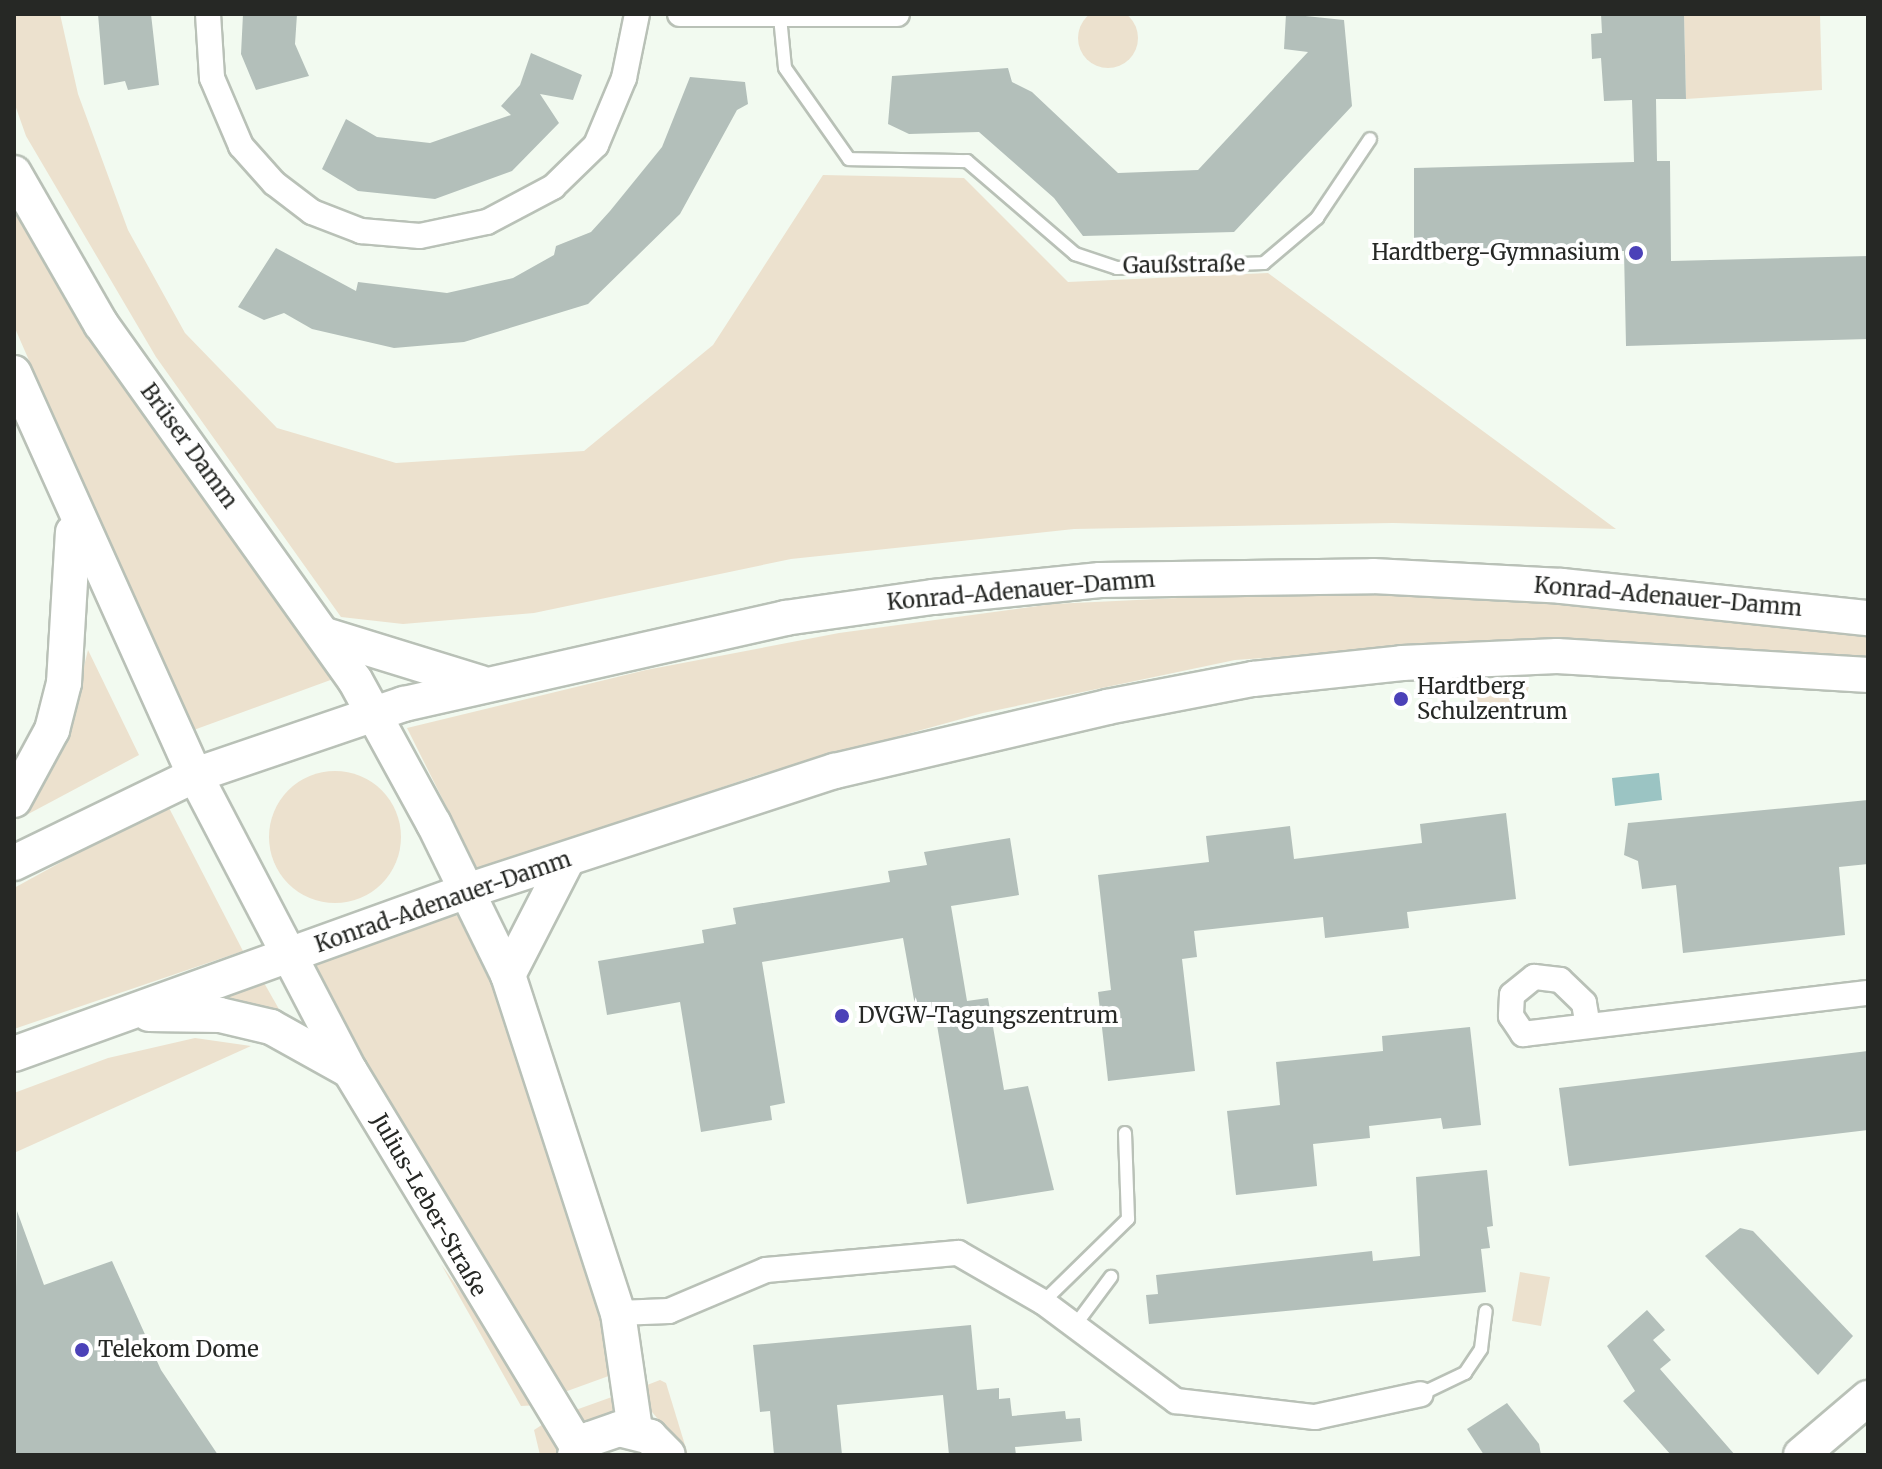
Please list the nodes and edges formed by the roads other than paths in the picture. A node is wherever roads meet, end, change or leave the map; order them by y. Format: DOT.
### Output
graph roads {
  1 [pos="208,14"];
  2 [pos="637,14"];
  3 [pos="680,14"];
  4 [pos="897,14"];
  5 [pos="780,17"];
  6 [pos="1370,139"];
  7 [pos="14,173"];
  8 [pos="14,373"];
  9 [pos="72,516"];
  10 [pos="1868,618"];
  11 [pos="325,635"];
  12 [pos="1868,675"];
  13 [pos="485,684"];
  14 [pos="373,714"];
  15 [pos="195,775"];
  16 [pos="14,800"];
  17 [pos="567,860"];
  18 [pos="14,863"];
  19 [pos="467,891"];
  20 [pos="290,953"];
  21 [pos="508,975"];
  22 [pos="1868,993"];
  23 [pos="128,1014"];
  24 [pos="1588,1026"];
  25 [pos="14,1054"];
  26 [pos="350,1071"];
  27 [pos="1125,1133"];
  28 [pos="1111,1277"];
  29 [pos="1043,1302"];
  30 [pos="1486,1311"];
  31 [pos="618,1313"];
  32 [pos="1076,1324"];
  33 [pos="1421,1394"];
  34 [pos="1868,1398"];
  35 [pos="635,1430"];
  36 [pos="577,1452"];
  37 [pos="668,1455"];
  38 [pos="1801,1455"];
  1 -- 2 [label="street"];
  3 -- 5 [label="street"];
  4 -- 5 [label="street"];
  5 -- 6 [label="lane, Gaußstraße"];
  7 -- 11 [label="main road, Brüser Damm"];
  8 -- 9 [label="main road"];
  9 -- 15 [label="main road"];
  9 -- 16 [label="main road"];
  10 -- 13 [label="main road, Konrad-Adenauer-Damm"];
  11 -- 13 [label="main road"];
  11 -- 14 [label="main road, Brüser Damm"];
  12 -- 17 [label="main road, Konrad-Adenauer-Damm"];
  13 -- 14 [label="main road, Konrad-Adenauer-Damm"];
  14 -- 15 [label="main road, Konrad-Adenauer-Damm"];
  14 -- 19 [label="main road, Brüser Damm"];
  15 -- 18 [label="main road, Konrad-Adenauer-Damm"];
  15 -- 20 [label="main road, Konrad-Adenauer-Damm"];
  17 -- 19 [label="main road, Konrad-Adenauer-Damm"];
  17 -- 21 [label="main road"];
  19 -- 20 [label="main road, Konrad-Adenauer-Damm"];
  19 -- 21 [label="main road"];
  20 -- 23 [label="main road, Konrad-Adenauer-Damm"];
  20 -- 26 [label="main road, Julius-Leber-Straße"];
  21 -- 31 [label="main road"];
  22 -- 24 [label="street"];
  23 -- 25 [label="main road, Konrad-Adenauer-Damm"];
  23 -- 26 [label="main road"];
  26 -- 36 [label="main road, Julius-Leber-Straße"];
  27 -- 29 [label="lane"];
  28 -- 32 [label="lane"];
  29 -- 31 [label="street"];
  29 -- 32 [label="street"];
  30 -- 33 [label="lane"];
  31 -- 35 [label="main road"];
  32 -- 33 [label="street"];
  34 -- 38 [label="main road"];
  35 -- 36 [label="main road, Julius-Leber-Straße"];
  35 -- 37 [label="main road"];
}
